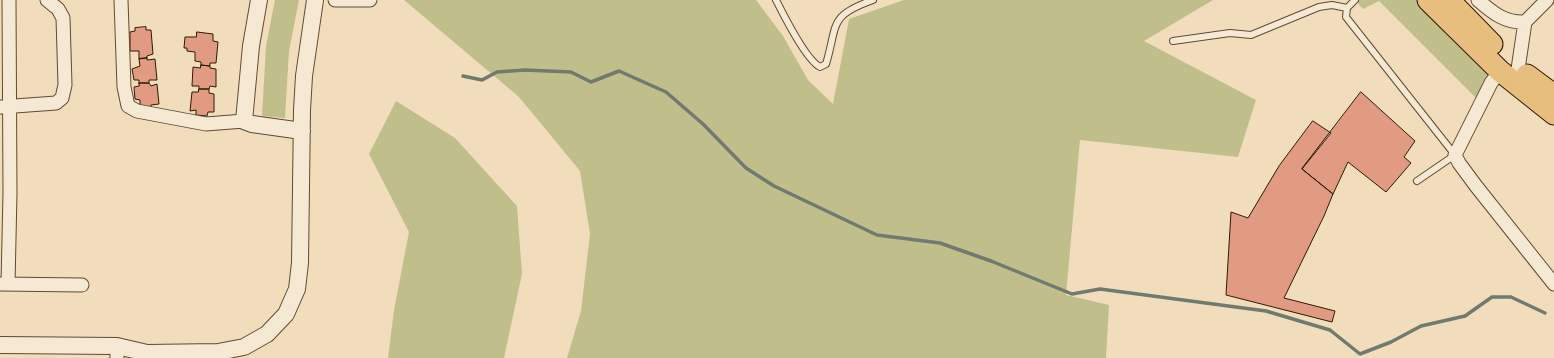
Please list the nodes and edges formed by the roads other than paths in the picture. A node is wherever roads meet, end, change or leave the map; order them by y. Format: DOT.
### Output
graph roads {
  1 [pos="9,0"];
  2 [pos="47,0"];
  3 [pos="120,0"];
  4 [pos="259,0"];
  5 [pos="315,0"];
  6 [pos="335,0"];
  7 [pos="370,0"];
  8 [pos="776,0"];
  9 [pos="871,0"];
  10 [pos="1355,0"];
  11 [pos="1428,0"];
  12 [pos="1449,0"];
  13 [pos="1478,0"];
  14 [pos="1547,0"];
  15 [pos="1347,8"];
  16 [pos="4,17"];
  17 [pos="1525,22"];
  18 [pos="1173,41"];
  19 [pos="1509,70"];
  20 [pos="1554,95"];
  21 [pos="4,107"];
  22 [pos="1554,114"];
  23 [pos="244,121"];
  24 [pos="302,131"];
  25 [pos="1455,155"];
  26 [pos="1417,181"];
  27 [pos="5,193"];
  28 [pos="4,284"];
  29 [pos="1554,284"];
  30 [pos="82,285"];
  31 [pos="0,345"];
  32 [pos="117,352"];
  33 [pos="147,353"];
  34 [pos="128,358"];
  1 -- 16 [label="street"];
  2 -- 21 [label="street"];
  3 -- 23 [label="street"];
  4 -- 23 [label="street"];
  5 -- 24 [label="street"];
  6 -- 7 [label="street"];
  8 -- 9 [label="lane"];
  10 -- 15 [label="lane"];
  11 -- 19 [label="highway"];
  12 -- 19 [label="highway"];
  13 -- 17 [label="street"];
  14 -- 17 [label="street"];
  15 -- 18 [label="lane"];
  15 -- 25 [label="lane"];
  16 -- 21 [label="street"];
  17 -- 19 [label="street"];
  19 -- 20 [label="highway"];
  19 -- 22 [label="highway"];
  19 -- 25 [label="street"];
  21 -- 27 [label="street"];
  23 -- 24 [label="street"];
  24 -- 33 [label="street"];
  25 -- 26 [label="lane"];
  25 -- 29 [label="street"];
  27 -- 28 [label="street"];
  28 -- 30 [label="street"];
  31 -- 32 [label="street"];
  32 -- 33 [label="street"];
  33 -- 34 [label="street"];
}
